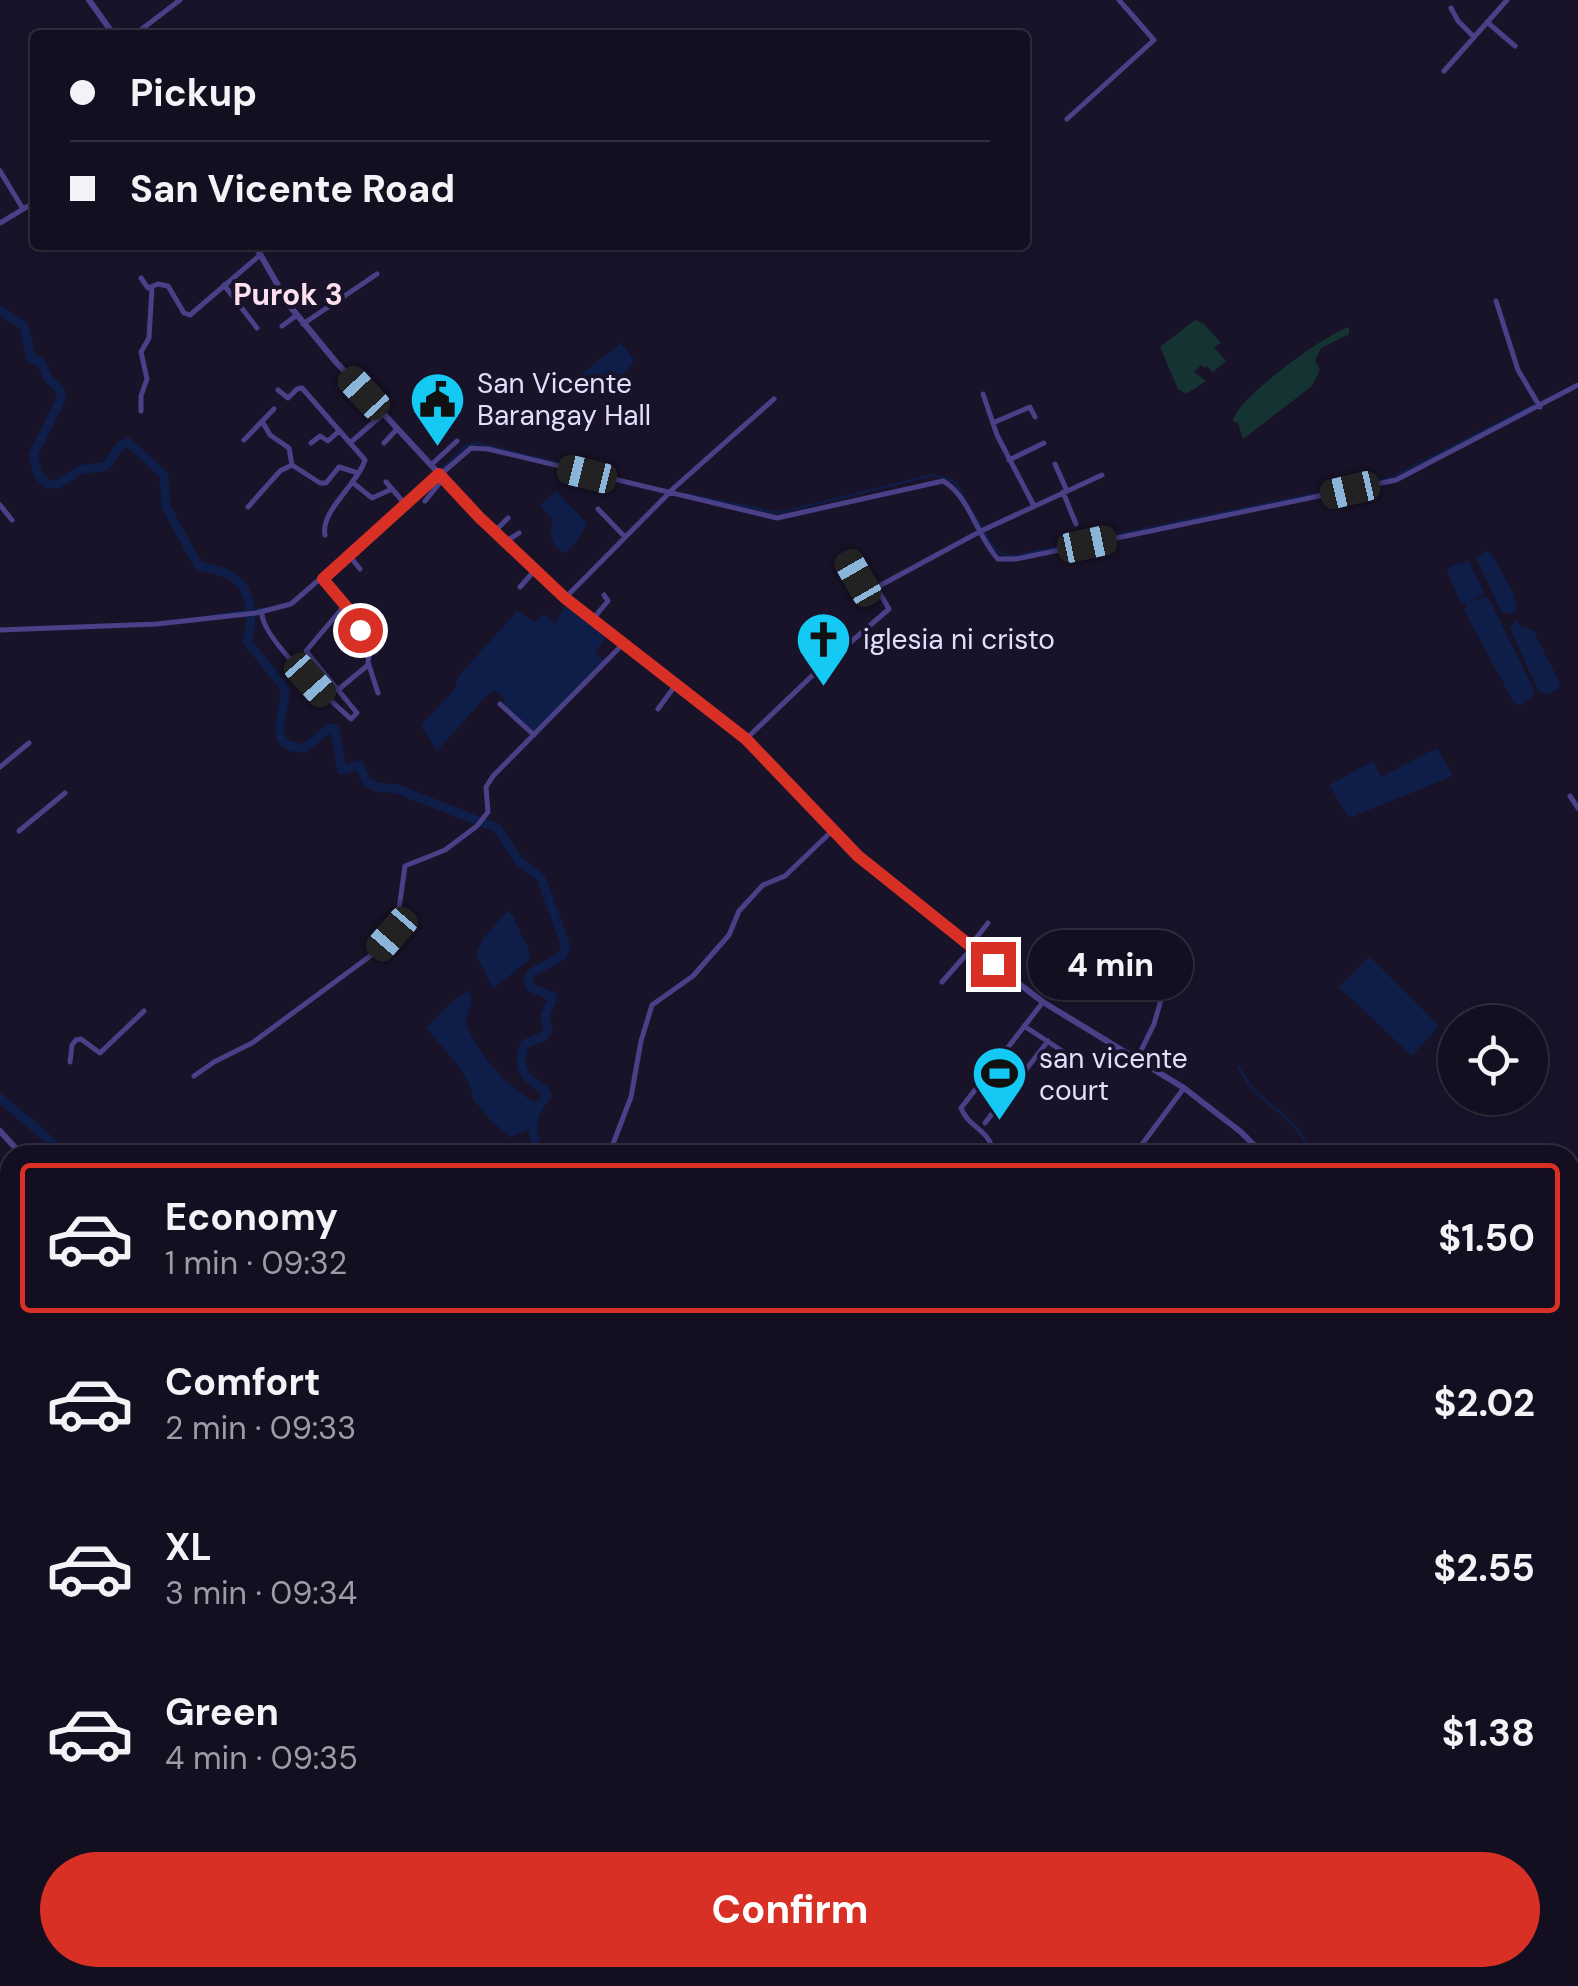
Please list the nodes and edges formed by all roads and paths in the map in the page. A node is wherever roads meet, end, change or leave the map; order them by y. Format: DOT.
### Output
graph roads {
  1 [pos="89,0"];
  2 [pos="180,0"];
  3 [pos="1119,0"];
  4 [pos="1502,2"];
  5 [pos="1451,8"];
  6 [pos="1487,22"];
  7 [pos="110,30"];
  8 [pos="141,30"];
  9 [pos="1474,37"];
  10 [pos="1515,46"];
  11 [pos="1444,71"];
  12 [pos="1066,120"];
  13 [pos="0,171"];
  14 [pos="30,205"];
  15 [pos="23,209"];
  16 [pos="0,223"];
  17 [pos="257,250"];
  18 [pos="260,255"];
  19 [pos="377,274"];
  20 [pos="141,278"];
  21 [pos="224,285"];
  22 [pos="152,287"];
  23 [pos="1496,301"];
  24 [pos="297,316"];
  25 [pos="303,324"];
  26 [pos="282,326"];
  27 [pos="258,328"];
  28 [pos="1578,385"];
  29 [pos="278,390"];
  30 [pos="983,394"];
  31 [pos="774,399"];
  32 [pos="1539,404"];
  33 [pos="274,409"];
  34 [pos="141,411"];
  35 [pos="384,414"];
  36 [pos="1034,417"];
  37 [pos="262,421"];
  38 [pos="996,422"];
  39 [pos="397,430"];
  40 [pos="339,431"];
  41 [pos="244,440"];
  42 [pos="457,442"];
  43 [pos="311,443"];
  44 [pos="350,443"];
  45 [pos="384,443"];
  46 [pos="1044,444"];
  47 [pos="415,449"];
  48 [pos="406,456"];
  49 [pos="1009,460"];
  50 [pos="1055,464"];
  51 [pos="292,465"];
  52 [pos="430,466"];
  53 [pos="358,473"];
  54 [pos="1102,476"];
  55 [pos="441,477"];
  56 [pos="352,482"];
  57 [pos="386,482"];
  58 [pos="392,489"];
  59 [pos="1065,492"];
  60 [pos="670,494"];
  61 [pos="425,501"];
  62 [pos="406,504"];
  63 [pos="0,505"];
  64 [pos="1034,506"];
  65 [pos="248,508"];
  66 [pos="598,510"];
  67 [pos="508,518"];
  68 [pos="12,520"];
  69 [pos="1076,524"];
  70 [pos="494,532"];
  71 [pos="979,532"];
  72 [pos="519,533"];
  73 [pos="325,535"];
  74 [pos="625,537"];
  75 [pos="505,542"];
  76 [pos="349,555"];
  77 [pos="848,560"];
  78 [pos="360,569"];
  79 [pos="535,570"];
  80 [pos="323,579"];
  81 [pos="520,587"];
  82 [pos="878,587"];
  83 [pos="604,595"];
  84 [pos="565,598"];
  85 [pos="345,605"];
  86 [pos="256,613"];
  87 [pos="592,620"];
  88 [pos="0,630"];
  89 [pos="622,644"];
  90 [pos="306,651"];
  91 [pos="292,658"];
  92 [pos="368,664"];
  93 [pos="677,684"];
  94 [pos="339,689"];
  95 [pos="378,693"];
  96 [pos="500,704"];
  97 [pos="658,709"];
  98 [pos="534,736"];
  99 [pos="746,739"];
  100 [pos="28,743"];
  101 [pos="0,767"];
  102 [pos="65,793"];
  103 [pos="1570,796"];
  104 [pos="1578,808"];
  105 [pos="833,830"];
  106 [pos="18,831"];
  107 [pos="988,924"];
  108 [pos="971,947"];
  109 [pos="942,982"];
  110 [pos="1163,993"];
  111 [pos="1042,1002"];
  112 [pos="144,1011"];
  113 [pos="1024,1026"];
  114 [pos="1048,1041"];
  115 [pos="1042,1048"];
  116 [pos="1137,1059"];
  117 [pos="70,1062"];
  118 [pos="194,1076"];
  119 [pos="1184,1088"];
  120 [pos="985,1123"];
  121 [pos="611,1145"];
  122 [pos="992,1145"];
  123 [pos="1141,1145"];
  124 [pos="1254,1145"];
  1 -- 7 [label="street"];
  2 -- 8 [label="street"];
  3 -- 12 [label="street"];
  4 -- 6 [label="street"];
  5 -- 9 [label="street"];
  6 -- 9 [label="street"];
  6 -- 10 [label="street"];
  9 -- 11 [label="street"];
  13 -- 15 [label="street"];
  14 -- 15 [label="street"];
  15 -- 16 [label="street"];
  17 -- 18 [label="street"];
  18 -- 21 [label="street"];
  18 -- 24 [label="street"];
  19 -- 25 [label="street"];
  20 -- 22 [label="street"];
  21 -- 22 [label="street"];
  21 -- 27 [label="street"];
  22 -- 34 [label="street"];
  23 -- 32 [label="street"];
  24 -- 25 [label="street"];
  24 -- 26 [label="street"];
  25 -- 35 [label="street"];
  28 -- 32 [label="street"];
  29 -- 40 [label="street"];
  30 -- 38 [label="street"];
  31 -- 60 [label="street"];
  32 -- 71 [label="street"];
  33 -- 37 [label="street"];
  35 -- 39 [label="street"];
  35 -- 44 [label="street"];
  36 -- 38 [label="street"];
  37 -- 41 [label="street"];
  37 -- 51 [label="street"];
  38 -- 49 [label="street"];
  39 -- 45 [label="street"];
  39 -- 47 [label="street"];
  40 -- 43 [label="street"];
  40 -- 44 [label="street"];
  42 -- 52 [label="street"];
  44 -- 53 [label="street"];
  46 -- 49 [label="street"];
  47 -- 48 [label="street"];
  47 -- 52 [label="street"];
  49 -- 64 [label="street"];
  50 -- 59 [label="street"];
  51 -- 53 [label="street"];
  51 -- 65 [label="street"];
  52 -- 55 [label="street"];
  53 -- 56 [label="street"];
  54 -- 59 [label="street"];
  55 -- 60 [label="street"];
  55 -- 61 [label="street"];
  55 -- 62 [label="street"];
  55 -- 70 [label="street"];
  56 -- 58 [label="street"];
  56 -- 73 [label="street"];
  57 -- 58 [label="street"];
  58 -- 62 [label="street"];
  59 -- 64 [label="street"];
  59 -- 69 [label="street"];
  60 -- 71 [label="street"];
  60 -- 74 [label="street"];
  62 -- 76 [label="street"];
  63 -- 68 [label="street"];
  64 -- 71 [label="street"];
  66 -- 74 [label="street"];
  67 -- 70 [label="street"];
  70 -- 75 [label="street"];
  71 -- 82 [label="street"];
  72 -- 75 [label="street"];
  74 -- 84 [label="street"];
  75 -- 79 [label="street"];
  76 -- 78 [label="street"];
  76 -- 80 [label="street"];
  77 -- 82 [label="street"];
  79 -- 81 [label="street"];
  79 -- 84 [label="street"];
  80 -- 85 [label="street"];
  80 -- 86 [label="street"];
  82 -- 99 [label="street"];
  83 -- 87 [label="street"];
  84 -- 87 [label="street"];
  85 -- 90 [label="street"];
  85 -- 92 [label="street"];
  86 -- 88 [label="street"];
  86 -- 91 [label="street"];
  87 -- 89 [label="street"];
  89 -- 93 [label="street"];
  89 -- 98 [label="street"];
  90 -- 91 [label="street"];
  90 -- 94 [label="street"];
  91 -- 94 [label="street"];
  92 -- 94 [label="street"];
  92 -- 95 [label="street"];
  93 -- 97 [label="street"];
  93 -- 99 [label="street"];
  96 -- 98 [label="street"];
  98 -- 118 [label="street"];
  99 -- 105 [label="street"];
  100 -- 101 [label="street"];
  102 -- 106 [label="street"];
  103 -- 104 [label="street"];
  105 -- 108 [label="street"];
  105 -- 121 [label="street"];
  107 -- 108 [label="street"];
  108 -- 109 [label="street"];
  108 -- 111 [label="street"];
  110 -- 116 [label="street"];
  111 -- 113 [label="street"];
  111 -- 116 [label="street"];
  112 -- 117 [label="street"];
  113 -- 114 [label="street"];
  113 -- 122 [label="street"];
  114 -- 115 [label="street"];
  114 -- 115 [label="street"];
  115 -- 120 [label="street"];
  116 -- 119 [label="street"];
  119 -- 123 [label="street"];
  119 -- 124 [label="street"];
}
